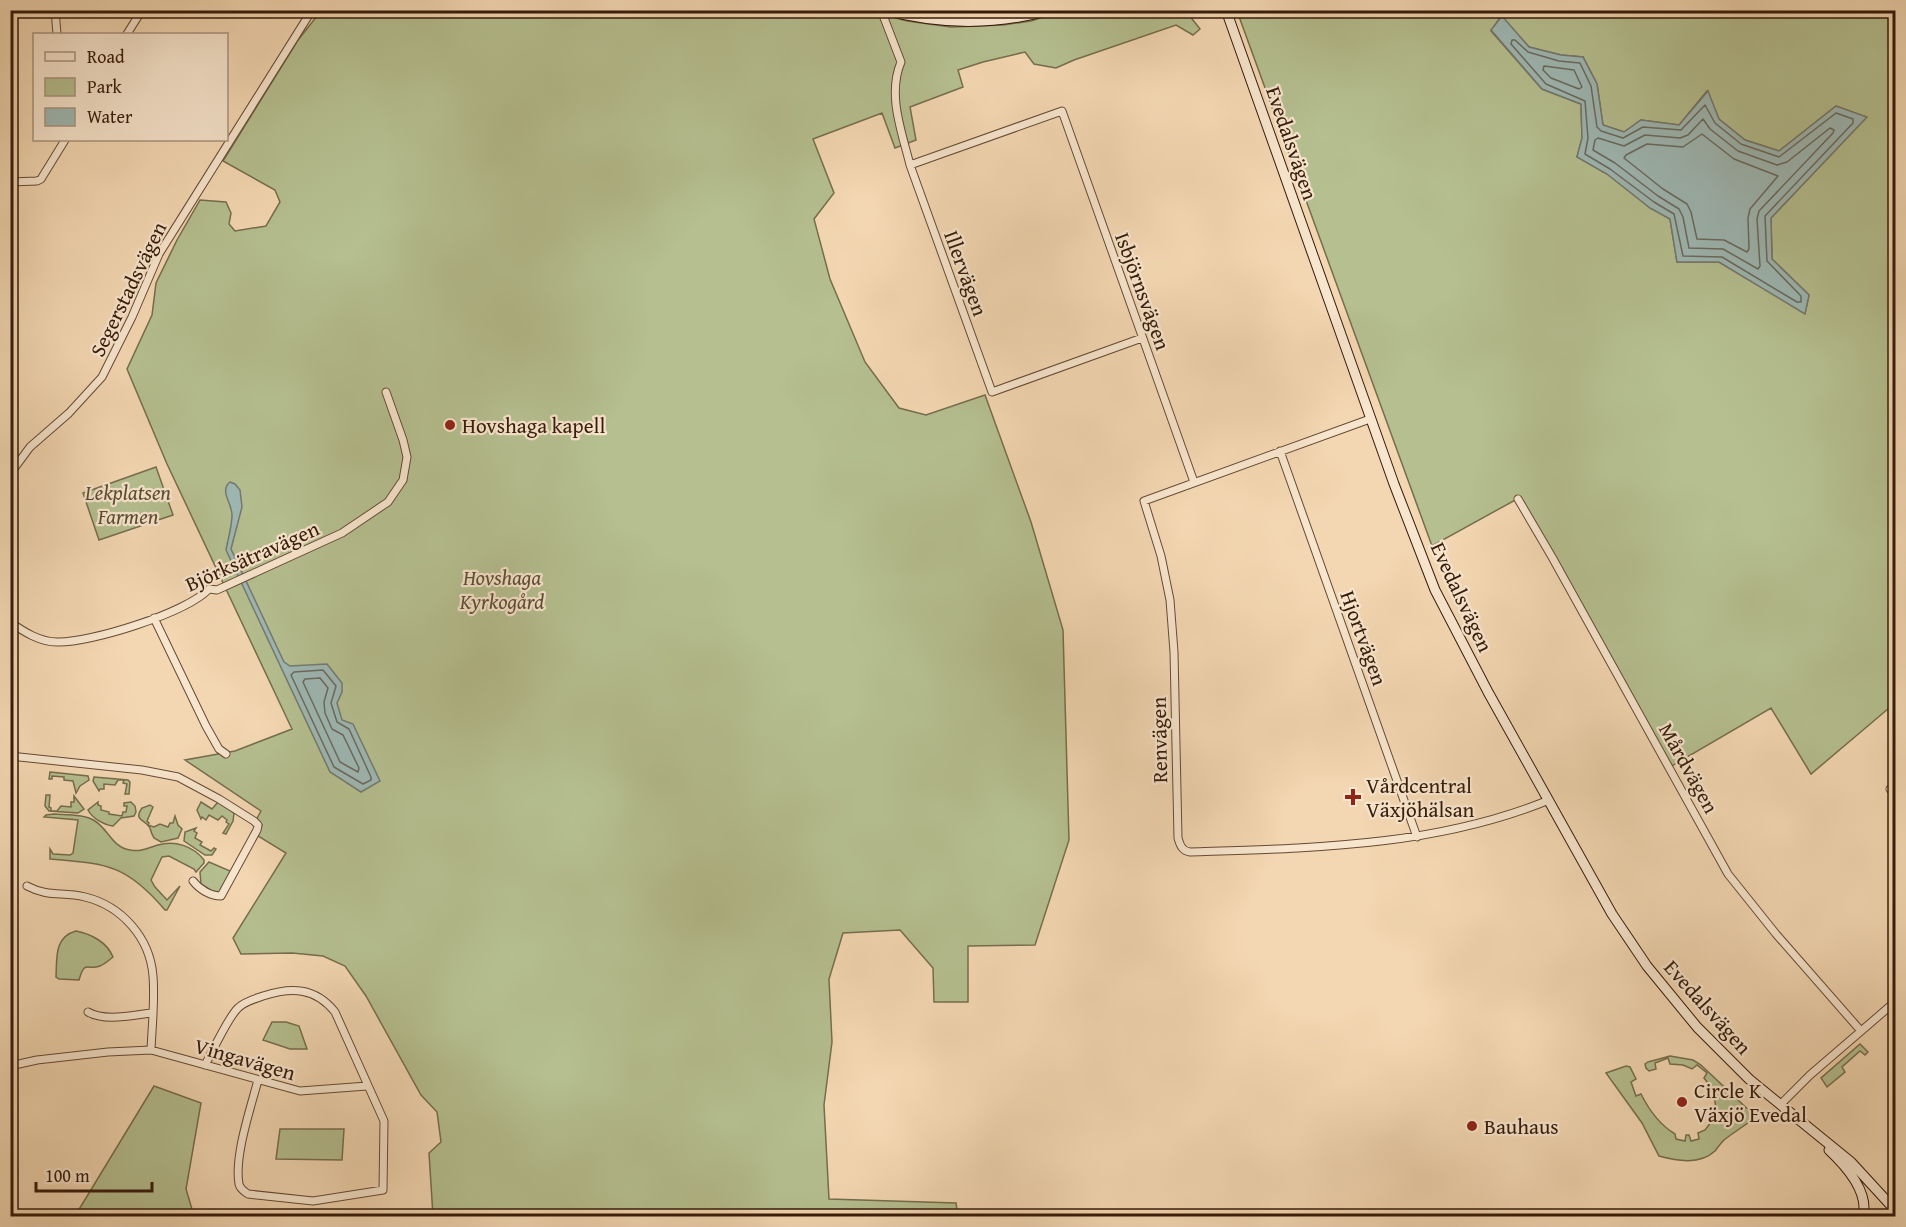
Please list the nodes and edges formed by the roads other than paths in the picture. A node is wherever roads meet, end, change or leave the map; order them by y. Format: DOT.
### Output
graph roads {
  1 [pos="55,10"];
  2 [pos="142,10"];
  3 [pos="312,10"];
  4 [pos="882,10"];
  5 [pos="1050,10"];
  6 [pos="1226,10"];
  7 [pos="57,33"];
  8 [pos="129,33"];
  9 [pos="64,141"];
  10 [pos="910,165"];
  11 [pos="10,182"];
  12 [pos="1142,338"];
  13 [pos="386,392"];
  14 [pos="1370,419"];
  15 [pos="1280,451"];
  16 [pos="10,474"];
  17 [pos="1194,482"];
  18 [pos="1518,499"];
  19 [pos="154,618"];
  20 [pos="10,622"];
  21 [pos="226,754"];
  22 [pos="10,756"];
  23 [pos="1549,800"];
  24 [pos="1418,837"];
  25 [pos="193,881"];
  26 [pos="27,886"];
  27 [pos="1896,1001"];
  28 [pos="88,1012"];
  29 [pos="152,1013"];
  30 [pos="1861,1031"];
  31 [pos="151,1050"];
  32 [pos="205,1065"];
  33 [pos="10,1066"];
  34 [pos="258,1080"];
  35 [pos="367,1086"];
  36 [pos="1780,1105"];
  37 [pos="1800,1121"];
  38 [pos="1896,1211"];
  39 [pos="1863,1216"];
  1 -- 7 [label="street"];
  2 -- 8 [label="street"];
  3 -- 16 [label="street, Segerstadsvägen"];
  4 -- 5 [label="street"];
  4 -- 10 [label="street"];
  6 -- 14 [label="street, Evedalsvägen"];
  9 -- 11 [label="street"];
  10 -- 12 [label="street, Illervägen"];
  10 -- 12 [label="street, Isbjörnsvägen"];
  12 -- 17 [label="street, Isbjörnsvägen"];
  13 -- 19 [label="street, Björksätravägen"];
  14 -- 15 [label="street, Renvägen"];
  14 -- 23 [label="street, Evedalsvägen"];
  15 -- 17 [label="street, Renvägen"];
  15 -- 24 [label="street, Hjortvägen"];
  17 -- 24 [label="street, Renvägen"];
  18 -- 30 [label="street, Mårdvägen"];
  19 -- 20 [label="street, Björksätravägen"];
  19 -- 21 [label="street"];
  22 -- 25 [label="street"];
  23 -- 24 [label="street, Renvägen"];
  23 -- 36 [label="street, Evedalsvägen"];
  26 -- 29 [label="street"];
  27 -- 30 [label="street"];
  28 -- 29 [label="street"];
  29 -- 31 [label="street"];
  30 -- 36 [label="street"];
  31 -- 32 [label="street, Vingavägen"];
  31 -- 33 [label="street, Vingavägen"];
  32 -- 34 [label="street, Vingavägen"];
  32 -- 35 [label="street"];
  34 -- 35 [label="street, Vingavägen"];
  34 -- 35 [label="street"];
  36 -- 37 [label="street, Evedalsvägen"];
  37 -- 38 [label="street, Evedalsvägen"];
  37 -- 39 [label="street, Evedalsvägen"];
}
